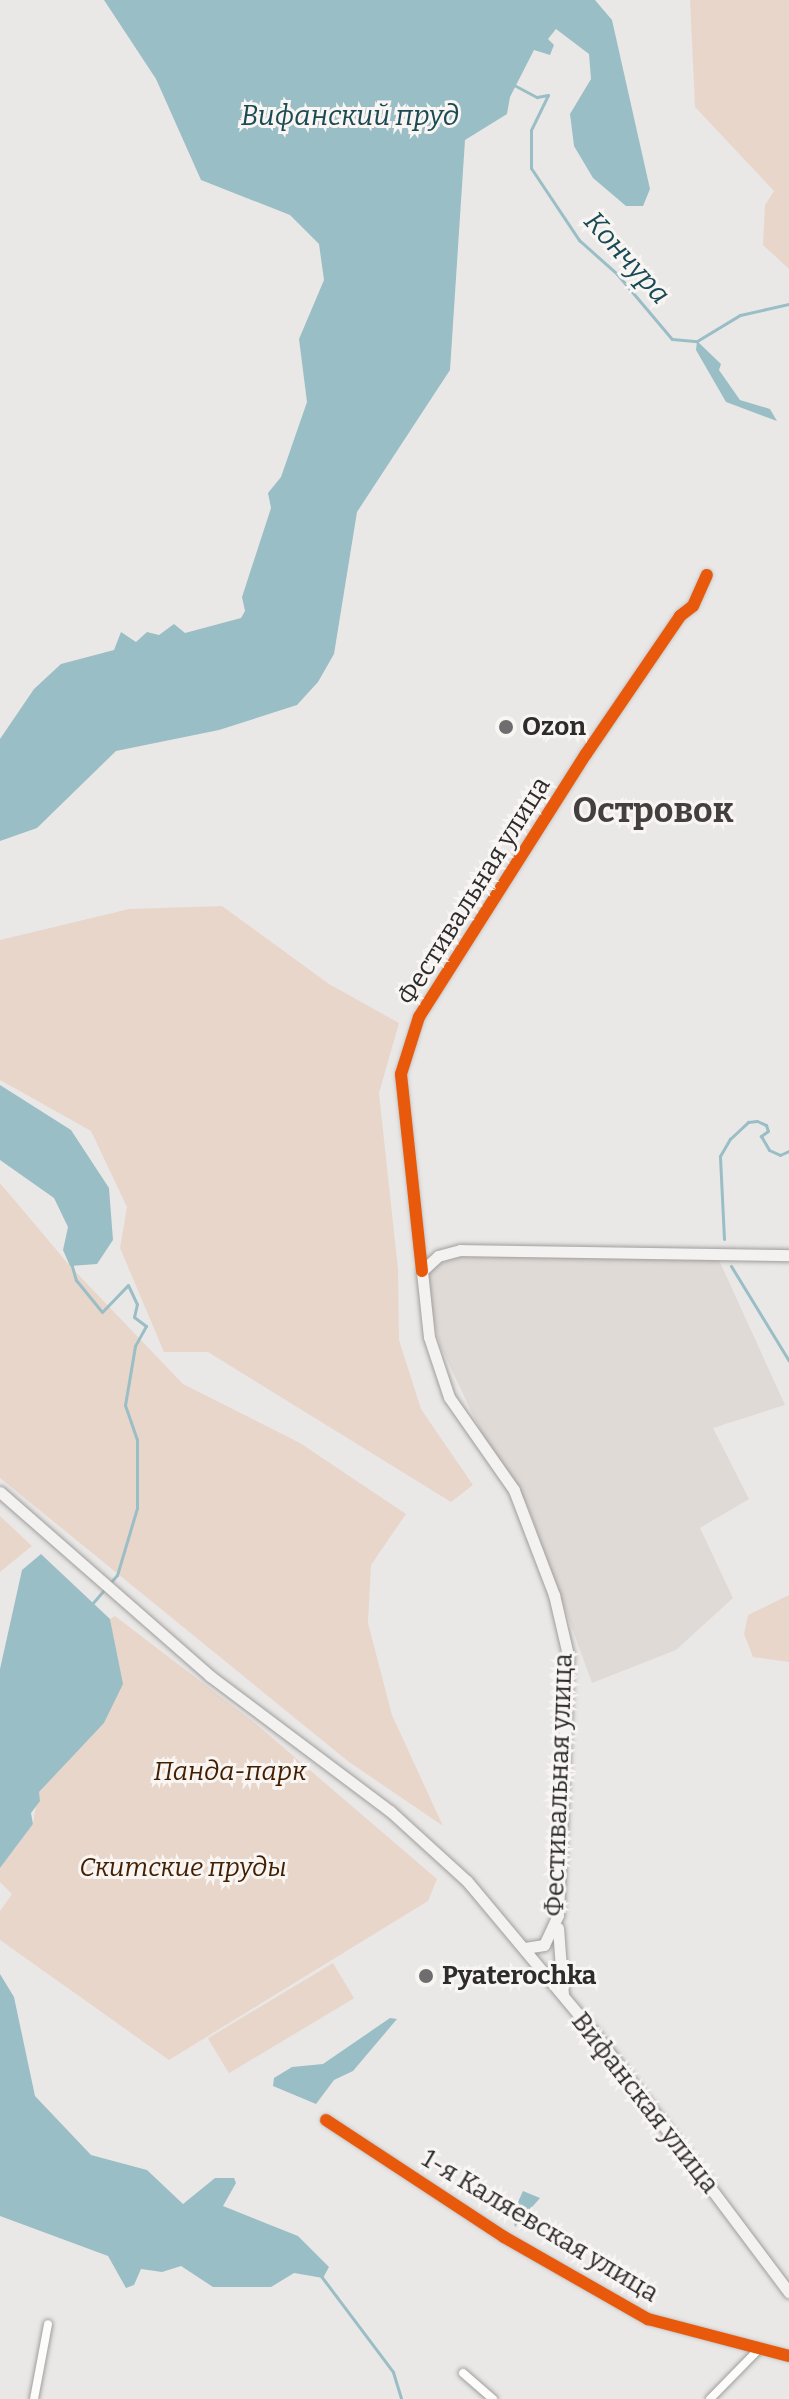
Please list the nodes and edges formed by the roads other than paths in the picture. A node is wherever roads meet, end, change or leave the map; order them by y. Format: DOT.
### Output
graph roads {
  1 [pos="707,575"];
  2 [pos="789,1255"];
  3 [pos="422,1271"];
  4 [pos="0,1492"];
  5 [pos="558,1915"];
  6 [pos="525,1948"];
  7 [pos="564,1999"];
  8 [pos="326,2120"];
  9 [pos="789,2292"];
  10 [pos="48,2324"];
  11 [pos="758,2350"];
  12 [pos="789,2356"];
  13 [pos="463,2373"];
  14 [pos="34,2399"];
  15 [pos="493,2399"];
  16 [pos="710,2399"];
  1 -- 3 [label="street, Фестивальная улица"];
  2 -- 3 [label="main road"];
  3 -- 5 [label="main road, Фестивальная улица"];
  4 -- 6 [label="main road, Вифанская улица"];
  5 -- 6 [label="main road, Фестивальная улица"];
  5 -- 7 [label="main road"];
  6 -- 7 [label="main road, Вифанская улица"];
  7 -- 9 [label="main road, Вифанская улица"];
  8 -- 11 [label="street, 1-я Каляевская улица"];
  10 -- 14 [label="street"];
  11 -- 12 [label="street, 1-я Каляевская улица"];
  11 -- 16 [label="street"];
  13 -- 15 [label="street"];
}
